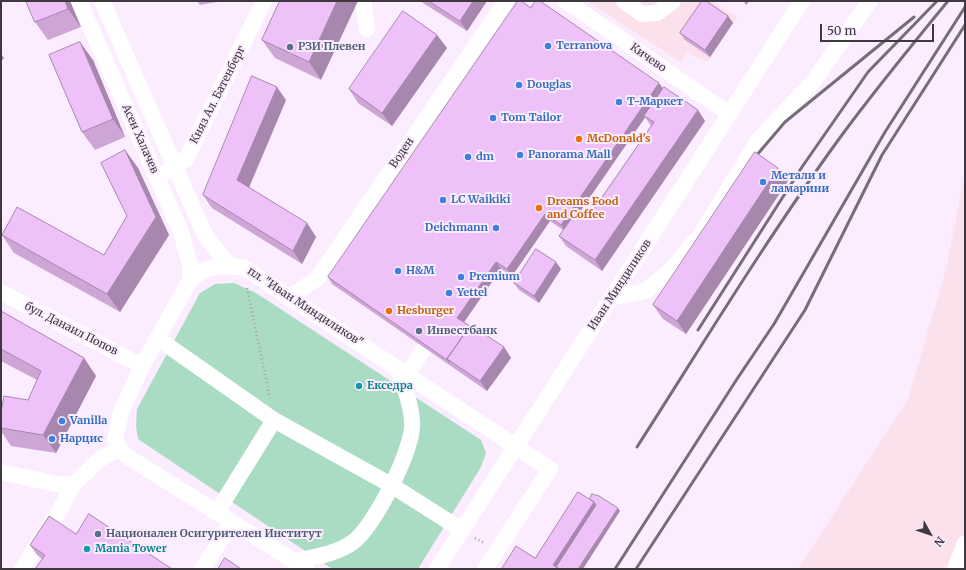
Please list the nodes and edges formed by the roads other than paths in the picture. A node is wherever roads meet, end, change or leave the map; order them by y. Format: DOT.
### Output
graph roads {
  1 [pos="79,1"];
  2 [pos="102,1"];
  3 [pos="264,1"];
  4 [pos="363,1"];
  5 [pos="506,1"];
  6 [pos="566,1"];
  7 [pos="624,1"];
  8 [pos="673,1"];
  9 [pos="802,1"];
  10 [pos="870,1"];
  11 [pos="367,29"];
  12 [pos="729,114"];
  13 [pos="174,168"];
  14 [pos="157,177"];
  15 [pos="236,267"];
  16 [pos="190,280"];
  17 [pos="1,292"];
  18 [pos="290,297"];
  19 [pos="611,298"];
  20 [pos="157,338"];
  21 [pos="425,348"];
  22 [pos="142,366"];
  23 [pos="402,371"];
  24 [pos="274,420"];
  25 [pos="516,446"];
  26 [pos="119,449"];
  27 [pos="1,472"];
  28 [pos="73,485"];
  29 [pos="391,485"];
  30 [pos="217,512"];
  31 [pos="232,522"];
  32 [pos="462,530"];
  33 [pos="965,543"];
  34 [pos="301,565"];
  35 [pos="22,569"];
  36 [pos="202,569"];
  37 [pos="437,569"];
  38 [pos="485,569"];
  39 [pos="955,569"];
  1 -- 14 [label="street, Асен Халачев"];
  2 -- 13 [label="street, Асен Халачев"];
  3 -- 13 [label="street, Княз Ал. Батенберг"];
  4 -- 11 [label="street"];
  5 -- 18 [label="street, Воден"];
  6 -- 12 [label="street, Кичево"];
  7 -- 8 [label="street"];
  9 -- 12 [label="street, Иван Миндиликов"];
  10 -- 19 [label="street"];
  12 -- 19 [label="street, Иван Миндиликов"];
  13 -- 14 [label="street, Княз Ал. Батенберг"];
  13 -- 15 [label="street, Асен Халачев"];
  14 -- 16 [label="street, Асен Халачев"];
  15 -- 16 [label="street"];
  15 -- 18 [label="street, пл. \"Иван Миндиликов\""];
  16 -- 20 [label="street"];
  17 -- 22 [label="street, бул. Данаил Попов"];
  18 -- 23 [label="street, пл. \"Иван Миндиликов\""];
  19 -- 25 [label="street, Иван Миндиликов"];
  20 -- 22 [label="street"];
  20 -- 24 [label="street"];
  21 -- 23 [label="street"];
  22 -- 26 [label="street"];
  23 -- 25 [label="street, пл. \"Иван Миндиликов\""];
  23 -- 29 [label="street"];
  24 -- 29 [label="street"];
  24 -- 30 [label="street"];
  25 -- 32 [label="street, Иван Миндиликов"];
  25 -- 38 [label="street, пл. \"Иван Миндиликов\""];
  26 -- 28 [label="street"];
  26 -- 30 [label="street"];
  27 -- 28 [label="street"];
  28 -- 35 [label="street"];
  29 -- 32 [label="street"];
  29 -- 34 [label="street"];
  30 -- 31 [label="street"];
  31 -- 34 [label="street"];
  31 -- 36 [label="street"];
  32 -- 37 [label="street, Иван Миндиликов"];
  33 -- 39 [label="street"];
}
